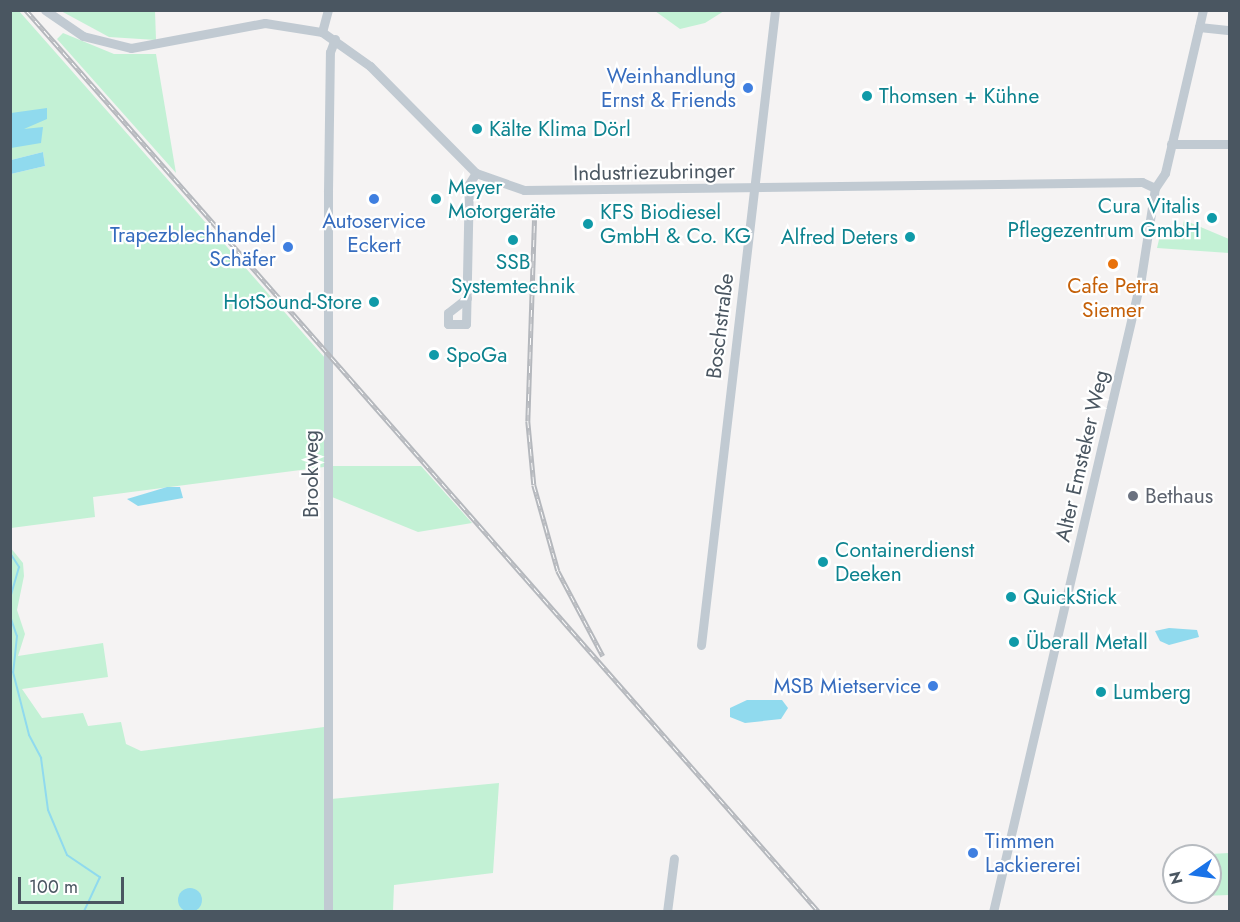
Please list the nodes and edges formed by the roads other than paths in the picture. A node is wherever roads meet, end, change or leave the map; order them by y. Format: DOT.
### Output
graph roads {
  1 [pos="45,10"];
  2 [pos="328,10"];
  3 [pos="775,10"];
  4 [pos="1203,10"];
  5 [pos="1199,27"];
  6 [pos="1230,30"];
  7 [pos="322,32"];
  8 [pos="335,39"];
  9 [pos="1171,144"];
  10 [pos="1230,144"];
  11 [pos="476,173"];
  12 [pos="754,188"];
  13 [pos="1155,188"];
  14 [pos="467,298"];
  15 [pos="701,645"];
  16 [pos="675,858"];
  17 [pos="328,912"];
  18 [pos="668,912"];
  19 [pos="993,912"];
  1 -- 7 [label="street, Industriezubringer"];
  2 -- 7 [label="street"];
  3 -- 12 [label="street, Boschstraße"];
  4 -- 5 [label="street, Alter Emsteker Weg"];
  5 -- 6 [label="street"];
  5 -- 9 [label="street, Alter Emsteker Weg"];
  7 -- 8 [label="street, Industriezubringer"];
  8 -- 11 [label="street, Industriezubringer"];
  8 -- 17 [label="street, Brookweg"];
  9 -- 10 [label="street"];
  9 -- 13 [label="street, Alter Emsteker Weg"];
  11 -- 12 [label="street, Industriezubringer"];
  11 -- 14 [label="street"];
  12 -- 13 [label="street, Industriezubringer"];
  12 -- 15 [label="street, Boschstraße"];
  13 -- 19 [label="street, Alter Emsteker Weg"];
  16 -- 18 [label="street"];
}
